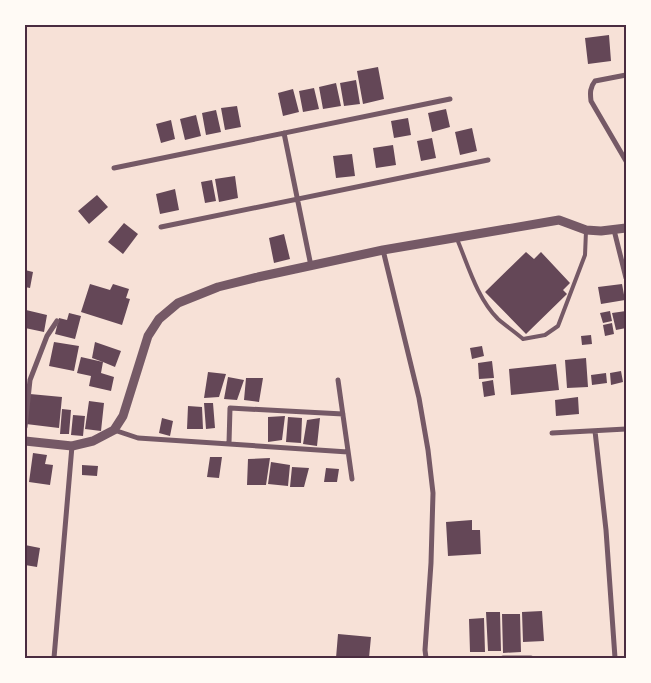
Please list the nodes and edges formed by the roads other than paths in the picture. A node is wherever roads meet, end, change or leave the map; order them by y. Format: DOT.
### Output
graph roads {
  1 [pos="626,75"];
  2 [pos="450,99"];
  3 [pos="284,133"];
  4 [pos="488,160"];
  5 [pos="626,162"];
  6 [pos="114,168"];
  7 [pos="297,199"];
  8 [pos="161,227"];
  9 [pos="626,228"];
  10 [pos="586,230"];
  11 [pos="614,230"];
  12 [pos="457,237"];
  13 [pos="383,250"];
  14 [pos="310,266"];
  15 [pos="626,278"];
  16 [pos="57,321"];
  17 [pos="338,380"];
  18 [pos="343,414"];
  19 [pos="25,426"];
  20 [pos="626,429"];
  21 [pos="114,430"];
  22 [pos="595,431"];
  23 [pos="552,433"];
  24 [pos="25,441"];
  25 [pos="229,443"];
  26 [pos="72,446"];
  27 [pos="348,452"];
  28 [pos="352,479"];
  29 [pos="54,658"];
  30 [pos="426,658"];
  31 [pos="503,658"];
  32 [pos="531,658"];
  33 [pos="615,658"];
  1 -- 5 [label="street"];
  2 -- 3 [label="street"];
  3 -- 6 [label="street"];
  3 -- 7 [label="street"];
  4 -- 7 [label="street"];
  7 -- 8 [label="street"];
  7 -- 14 [label="street"];
  9 -- 11 [label="street"];
  10 -- 11 [label="street"];
  10 -- 12 [label="street"];
  10 -- 12 [label="lane"];
  11 -- 15 [label="street"];
  12 -- 13 [label="street"];
  13 -- 14 [label="street"];
  13 -- 30 [label="street"];
  14 -- 21 [label="street"];
  16 -- 19 [label="street"];
  17 -- 18 [label="street"];
  18 -- 25 [label="street"];
  18 -- 27 [label="street"];
  20 -- 22 [label="street"];
  21 -- 25 [label="street"];
  21 -- 26 [label="street"];
  22 -- 23 [label="street"];
  22 -- 33 [label="street"];
  24 -- 26 [label="street"];
  25 -- 27 [label="street"];
  26 -- 29 [label="street"];
  27 -- 28 [label="street"];
  31 -- 32 [label="street"];
}
